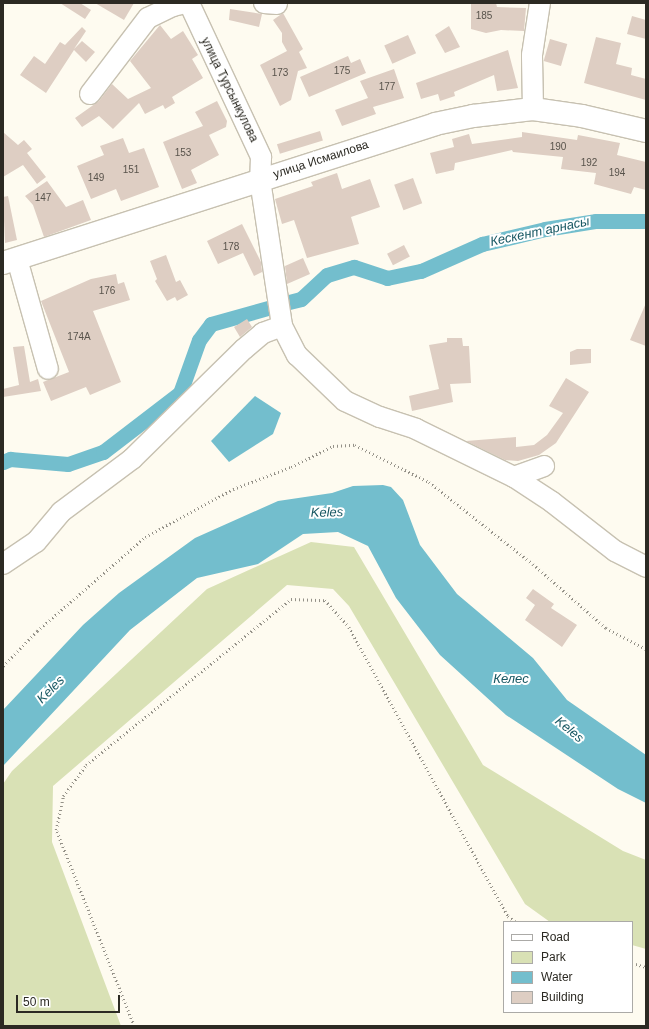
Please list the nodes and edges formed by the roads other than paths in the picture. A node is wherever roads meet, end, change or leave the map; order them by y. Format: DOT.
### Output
graph roads {
  1 [pos="185,3"];
  2 [pos="189,3"];
  3 [pos="540,3"];
  4 [pos="90,94"];
  5 [pos="533,109"];
  6 [pos="646,131"];
  7 [pos="260,180"];
  8 [pos="14,267"];
  9 [pos="282,326"];
  10 [pos="48,369"];
  11 [pos="544,466"];
  12 [pos="514,477"];
  13 [pos="3,564"];
  14 [pos="646,567"];
  1 -- 4 [label="street"];
  2 -- 7 [label="street, улица Турсынкулова"];
  3 -- 5 [label="street"];
  5 -- 6 [label="main road, улица Исмаилова"];
  5 -- 7 [label="main road, улица Исмаилова"];
  7 -- 8 [label="main road, улица Исмаилова"];
  7 -- 9 [label="street, улица Турсынкулова"];
  8 -- 10 [label="street"];
  9 -- 12 [label="street, улица Турсынкулова"];
  9 -- 13 [label="street"];
  11 -- 12 [label="street"];
  12 -- 14 [label="street, улица Турсынкулова"];
}
